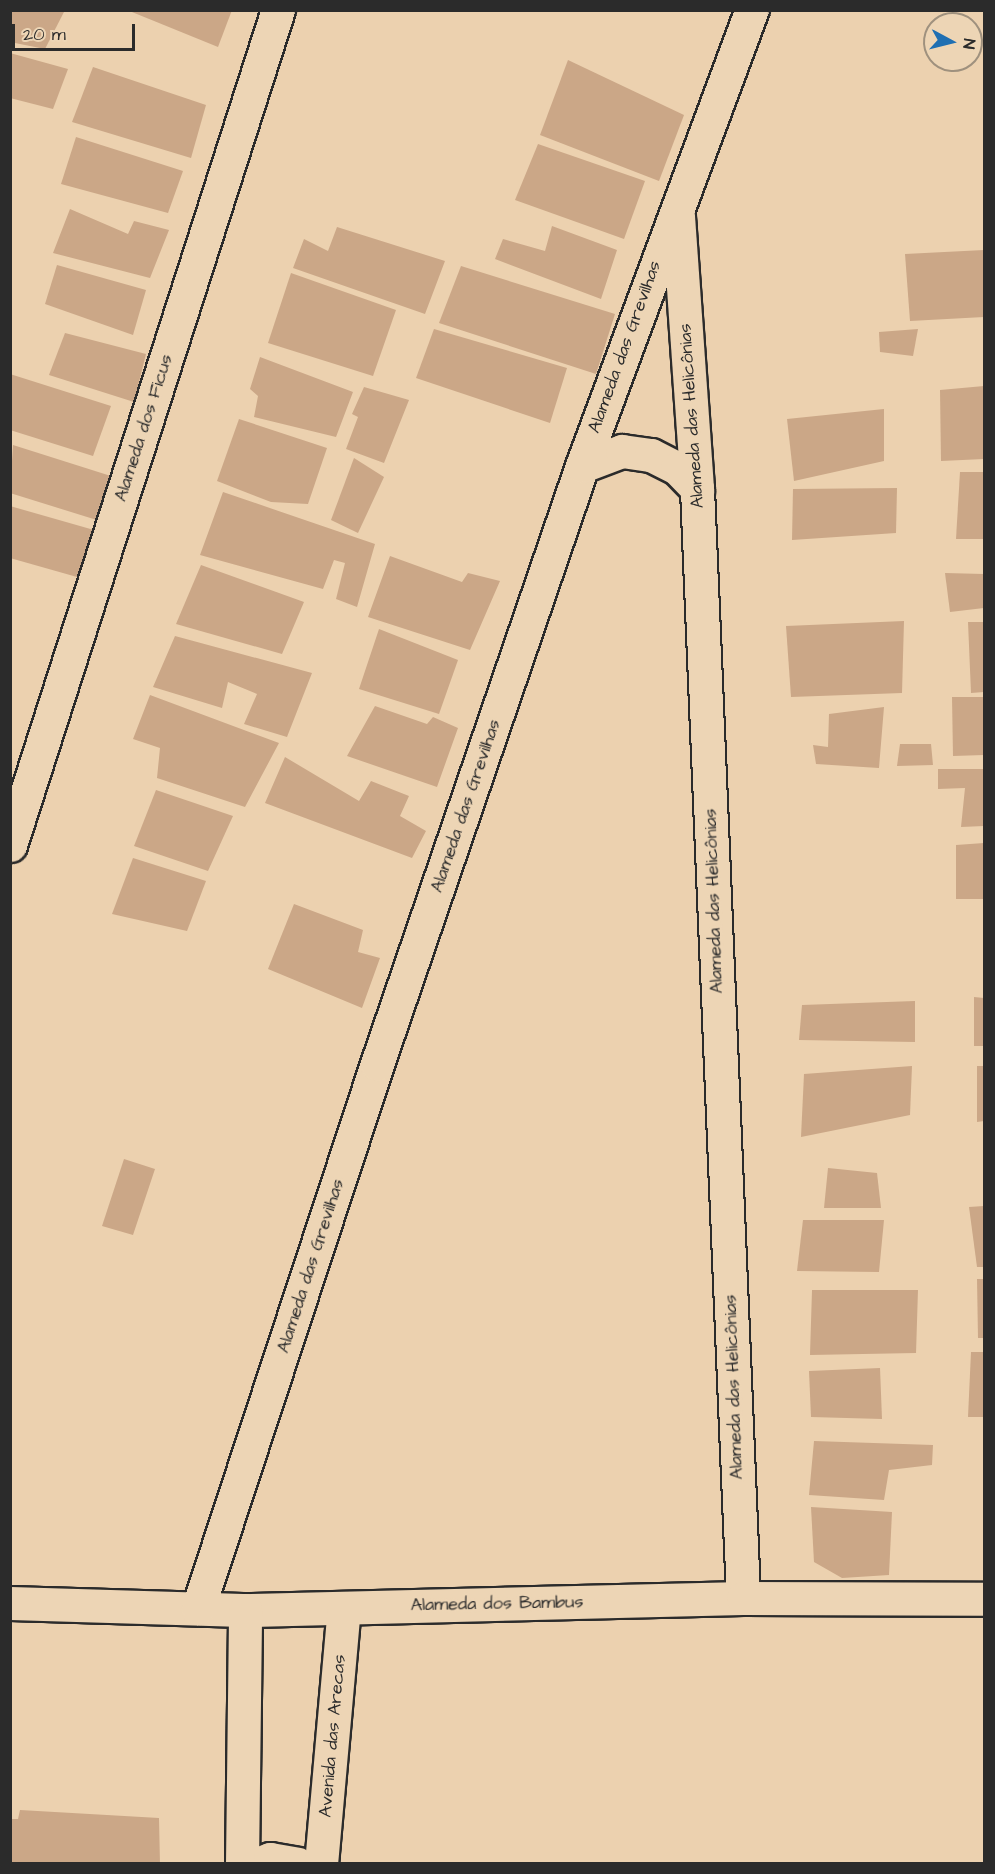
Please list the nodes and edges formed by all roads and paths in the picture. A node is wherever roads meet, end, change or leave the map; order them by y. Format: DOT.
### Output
graph roads {
  1 [pos="278,10"];
  2 [pos="752,10"];
  3 [pos="677,206"];
  4 [pos="582,466"];
  5 [pos="697,489"];
  6 [pos="10,845"];
  7 [pos="743,1598"];
  8 [pos="984,1599"];
  9 [pos="10,1603"];
  10 [pos="198,1608"];
  11 [pos="344,1608"];
  12 [pos="245,1610"];
  13 [pos="242,1863"];
  14 [pos="258,1863"];
  15 [pos="298,1863"];
  16 [pos="321,1863"];
  1 -- 6 [label="street, Alameda dos Ficus"];
  2 -- 3 [label="street, Alameda das Grevilhas"];
  3 -- 4 [label="street, Alameda das Grevilhas"];
  3 -- 5 [label="street, Alameda das Helicônias"];
  4 -- 5 [label="street"];
  4 -- 10 [label="street, Alameda das Grevilhas"];
  5 -- 7 [label="street, Alameda das Helicônias"];
  7 -- 8 [label="street, Alameda dos Bambus"];
  7 -- 11 [label="street, Alameda dos Bambus"];
  9 -- 10 [label="street, Alameda dos Bambus"];
  10 -- 12 [label="street, Alameda dos Bambus"];
  11 -- 12 [label="street, Alameda dos Bambus"];
  11 -- 16 [label="street, Avenida das Arecas"];
  12 -- 13 [label="street"];
  14 -- 15 [label="street"];
}
